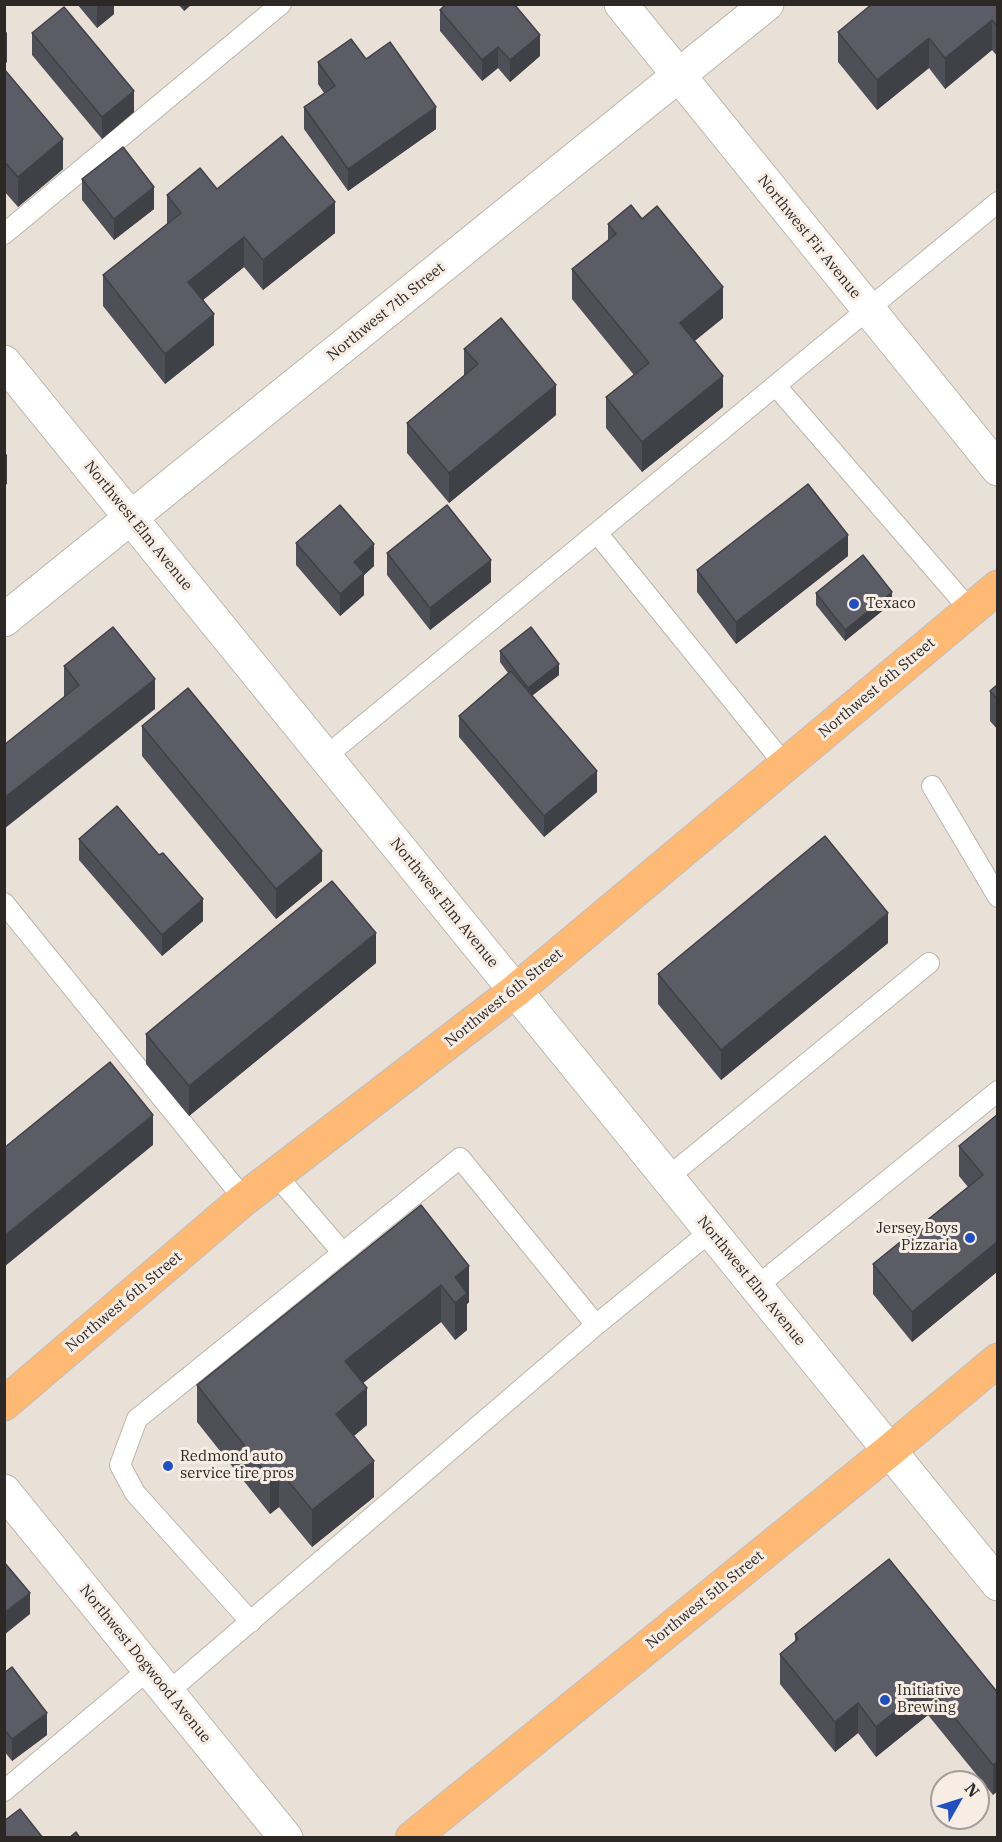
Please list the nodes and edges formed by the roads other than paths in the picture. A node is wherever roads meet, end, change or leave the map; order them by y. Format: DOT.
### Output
graph roads {
  1 [pos="281,4"];
  2 [pos="621,4"];
  3 [pos="766,4"];
  4 [pos="679,75"];
  5 [pos="998,202"];
  6 [pos="4,234"];
  7 [pos="868,310"];
  8 [pos="4,362"];
  9 [pos="776,386"];
  10 [pos="998,469"];
  11 [pos="131,518"];
  12 [pos="597,533"];
  13 [pos="998,587"];
  14 [pos="970,610"];
  15 [pos="4,620"];
  16 [pos="325,757"];
  17 [pos="785,765"];
  18 [pos="932,786"];
  19 [pos="998,897"];
  20 [pos="4,903"];
  21 [pos="929,963"];
  22 [pos="516,991"];
  23 [pos="998,1091"];
  24 [pos="276,1175"];
  25 [pos="667,1178"];
  26 [pos="244,1199"];
  27 [pos="711,1231"];
  28 [pos="343,1252"];
  29 [pos="756,1287"];
  30 [pos="596,1325"];
  31 [pos="998,1360"];
  32 [pos="4,1404"];
  33 [pos="889,1451"];
  34 [pos="4,1491"];
  35 [pos="998,1584"];
  36 [pos="251,1622"];
  37 [pos="158,1681"];
  38 [pos="4,1791"];
  39 [pos="286,1838"];
  40 [pos="412,1838"];
  1 -- 6 [label="lane"];
  2 -- 4 [label="street, Northwest Fir Avenue"];
  3 -- 4 [label="street, Northwest 7th Street"];
  4 -- 7 [label="street, Northwest Fir Avenue"];
  4 -- 11 [label="street, Northwest 7th Street"];
  5 -- 7 [label="lane"];
  7 -- 9 [label="lane"];
  7 -- 10 [label="street, Northwest Fir Avenue"];
  8 -- 11 [label="street, Northwest Elm Avenue"];
  9 -- 12 [label="lane"];
  9 -- 14 [label="lane"];
  11 -- 15 [label="street, Northwest 7th Street"];
  11 -- 16 [label="street, Northwest Elm Avenue"];
  12 -- 16 [label="lane"];
  12 -- 17 [label="lane"];
  13 -- 14 [label="main road, Northwest 6th Street"];
  14 -- 17 [label="main road, Northwest 6th Street"];
  16 -- 22 [label="street, Northwest Elm Avenue"];
  17 -- 22 [label="main road, Northwest 6th Street"];
  18 -- 19 [label="lane"];
  20 -- 26 [label="lane"];
  21 -- 25 [label="lane"];
  22 -- 24 [label="main road, Northwest 6th Street"];
  22 -- 25 [label="street, Northwest Elm Avenue"];
  23 -- 29 [label="lane"];
  24 -- 26 [label="main road, Northwest 6th Street"];
  24 -- 28 [label="lane"];
  25 -- 27 [label="street, Northwest Elm Avenue"];
  26 -- 32 [label="main road, Northwest 6th Street"];
  27 -- 29 [label="street, Northwest Elm Avenue"];
  27 -- 30 [label="lane"];
  28 -- 30 [label="lane"];
  28 -- 36 [label="lane"];
  29 -- 33 [label="street, Northwest Elm Avenue"];
  30 -- 36 [label="lane"];
  31 -- 33 [label="main road, Northwest 5th Street"];
  33 -- 35 [label="street, Northwest Elm Avenue"];
  33 -- 40 [label="main road, Northwest 5th Street"];
  34 -- 37 [label="street, Northwest Dogwood Avenue"];
  36 -- 37 [label="lane"];
  37 -- 38 [label="lane"];
  37 -- 39 [label="street, Northwest Dogwood Avenue"];
}
